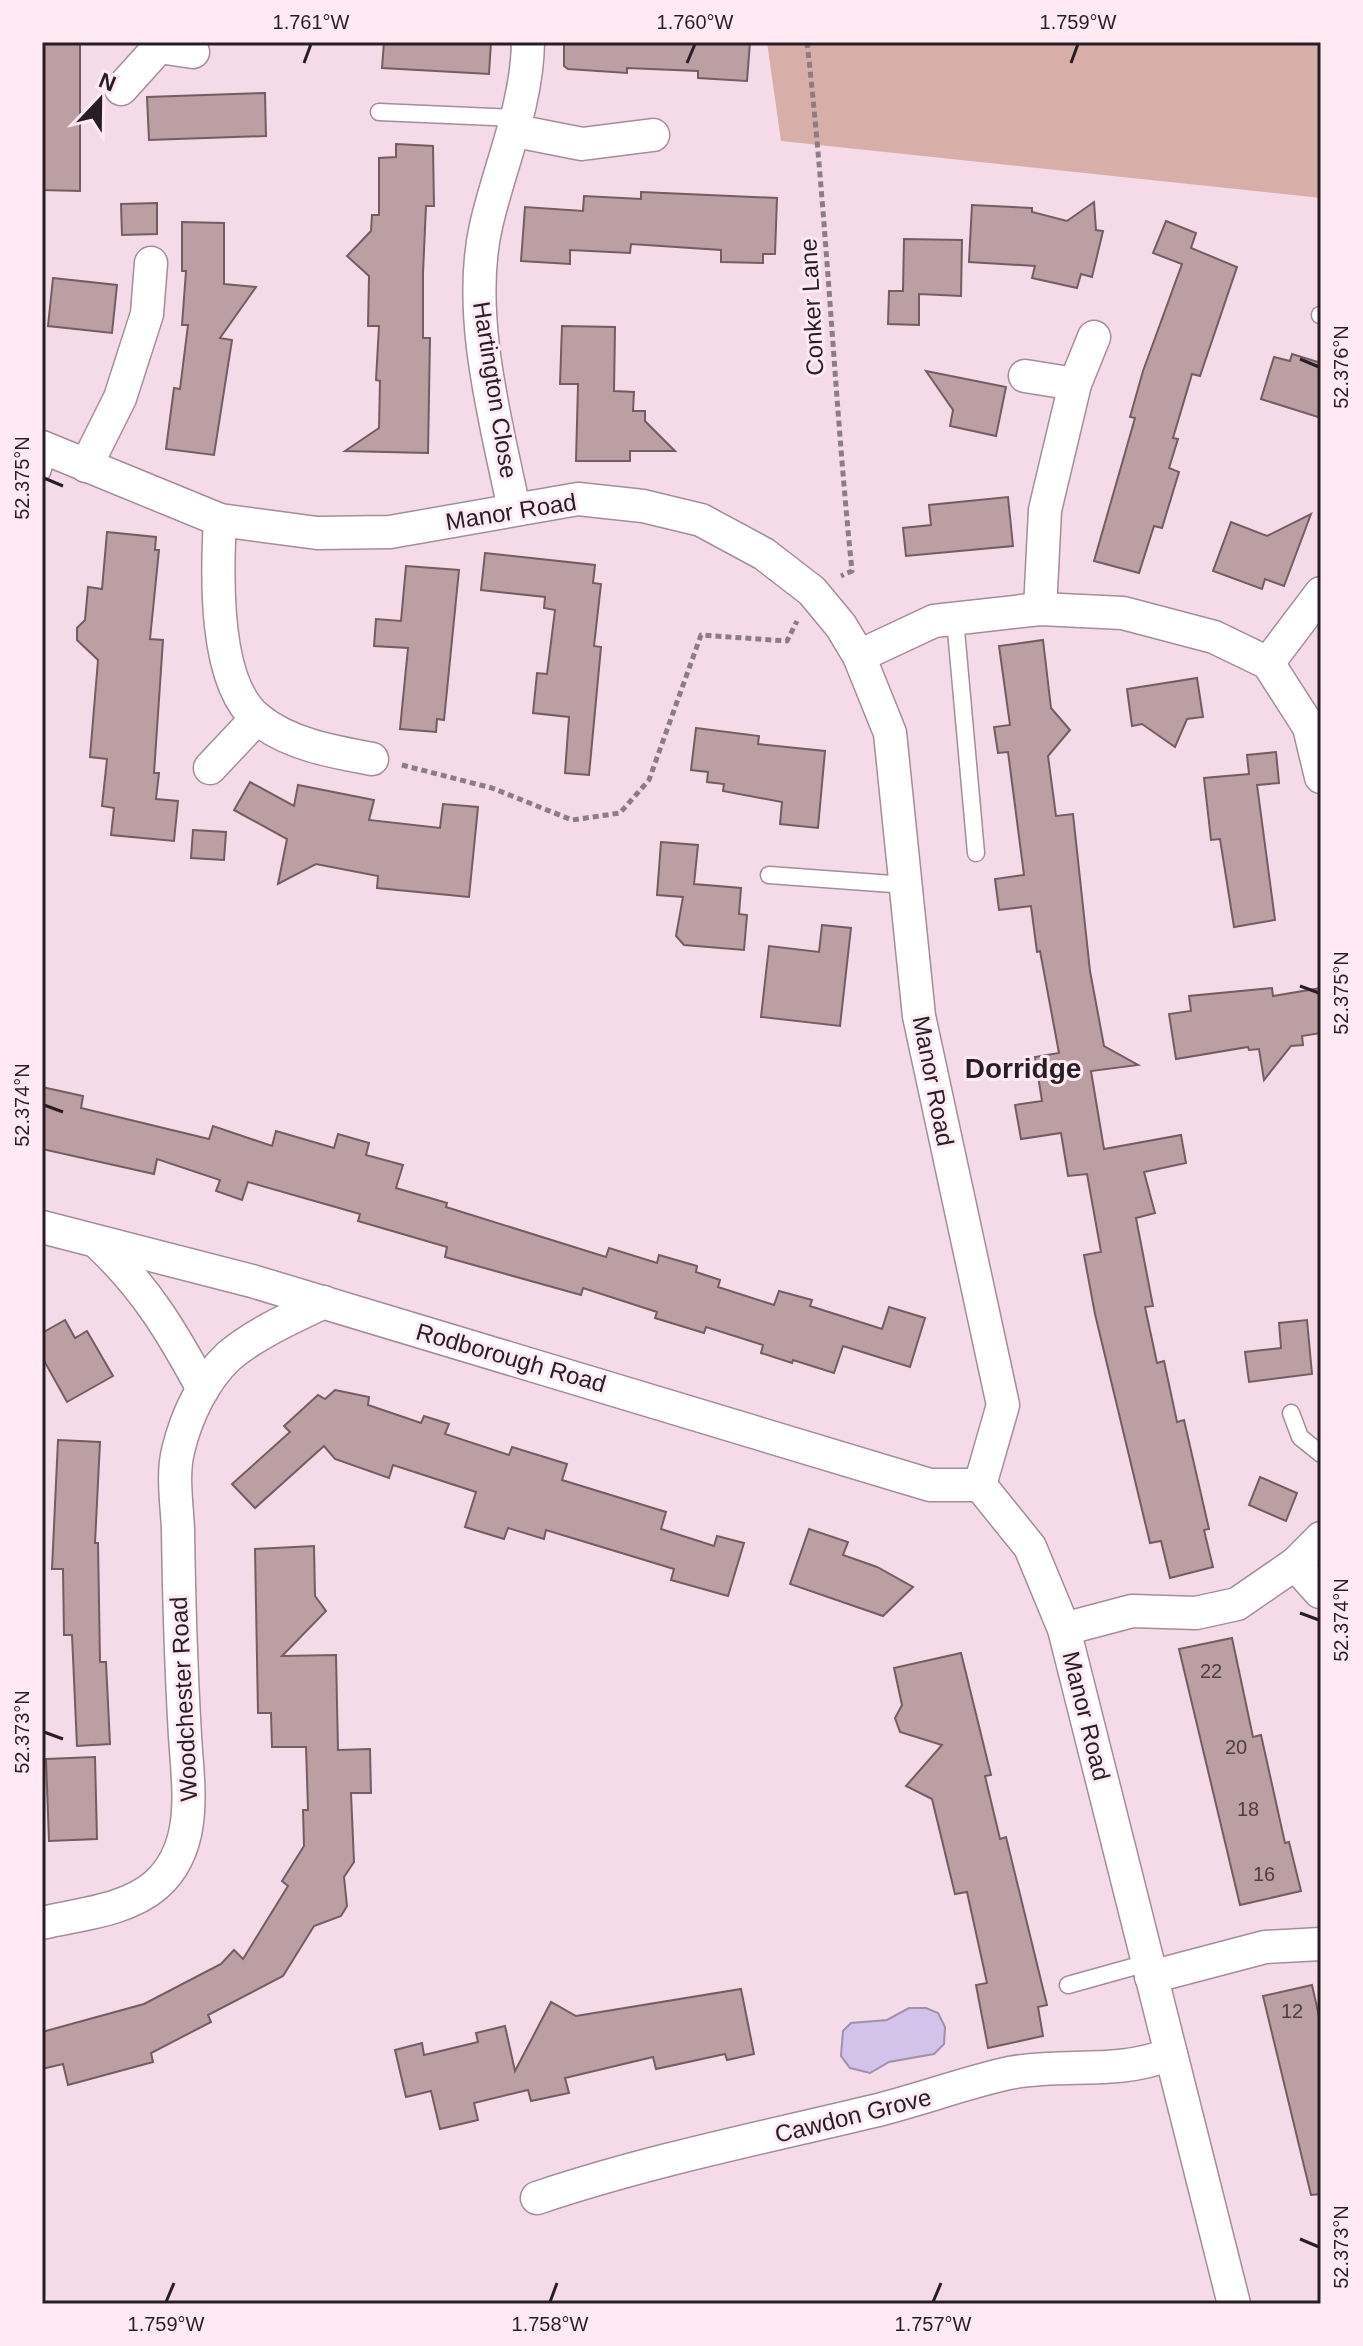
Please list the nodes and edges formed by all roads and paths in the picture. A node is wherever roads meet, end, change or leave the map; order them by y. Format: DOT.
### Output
graph roads {
  1 [pos="528,42"];
  2 [pos="807,42"];
  3 [pos="158,44"];
  4 [pos="193,52"];
  5 [pos="121,89"];
  6 [pos="379,112"];
  7 [pos="517,125"];
  8 [pos="653,135"];
  9 [pos="151,263"];
  10 [pos="1094,337"];
  11 [pos="1025,376"];
  12 [pos="1075,384"];
  13 [pos="44,456"];
  14 [pos="86,466"];
  15 [pos="514,509"];
  16 [pos="220,520"];
  17 [pos="852,571"];
  18 [pos="812,591"];
  19 [pos="1321,595"];
  20 [pos="1040,609"];
  21 [pos="955,619"];
  22 [pos="859,656"];
  23 [pos="1268,663"];
  24 [pos="257,718"];
  25 [pos="372,759"];
  26 [pos="210,768"];
  27 [pos="1321,777"];
  28 [pos="976,853"];
  29 [pos="769,875"];
  30 [pos="906,885"];
  31 [pos="42,1227"];
  32 [pos="95,1240"];
  33 [pos="324,1302"];
  34 [pos="203,1389"];
  35 [pos="1291,1413"];
  36 [pos="1321,1454"];
  37 [pos="980,1485"];
  38 [pos="1321,1538"];
  39 [pos="1295,1564"];
  40 [pos="1320,1592"];
  41 [pos="1064,1629"];
  42 [pos="42,1923"];
  43 [pos="1321,1944"];
  44 [pos="1149,1970"];
  45 [pos="1068,1985"];
  46 [pos="1171,2054"];
  47 [pos="537,2198"];
  48 [pos="1234,2304"];
  1 -- 7 [label="street, Hartington Close"];
  2 -- 17 [label="path, Conker Lane"];
  3 -- 4 [label="street"];
  3 -- 5 [label="street"];
  6 -- 7 [label="lane"];
  7 -- 8 [label="street"];
  7 -- 15 [label="street, Hartington Close"];
  9 -- 14 [label="street"];
  10 -- 12 [label="street"];
  11 -- 12 [label="street"];
  12 -- 20 [label="street"];
  13 -- 14 [label="street, Manor Road"];
  14 -- 16 [label="street, Manor Road"];
  15 -- 16 [label="street, Manor Road"];
  15 -- 18 [label="street, Manor Road"];
  16 -- 24 [label="street"];
  18 -- 22 [label="street, Manor Road"];
  18 -- 25 [label="path"];
  19 -- 23 [label="street"];
  20 -- 21 [label="street"];
  20 -- 23 [label="street"];
  21 -- 22 [label="street"];
  21 -- 28 [label="lane"];
  22 -- 30 [label="street, Manor Road"];
  23 -- 27 [label="street"];
  24 -- 25 [label="street"];
  24 -- 26 [label="street"];
  29 -- 30 [label="lane"];
  30 -- 37 [label="street, Manor Road"];
  31 -- 32 [label="street, Rodborough Road"];
  32 -- 33 [label="street, Rodborough Road"];
  32 -- 34 [label="street"];
  33 -- 34 [label="street, Woodchester Road"];
  33 -- 37 [label="street, Rodborough Road"];
  34 -- 42 [label="street, Woodchester Road"];
  35 -- 36 [label="lane"];
  37 -- 41 [label="street, Manor Road"];
  38 -- 39 [label="street"];
  39 -- 40 [label="street"];
  39 -- 41 [label="street"];
  41 -- 44 [label="street, Manor Road"];
  43 -- 44 [label="street"];
  44 -- 45 [label="lane"];
  44 -- 46 [label="street, Manor Road"];
  46 -- 47 [label="street, Cawdon Grove"];
  46 -- 48 [label="street, Manor Road"];
}
